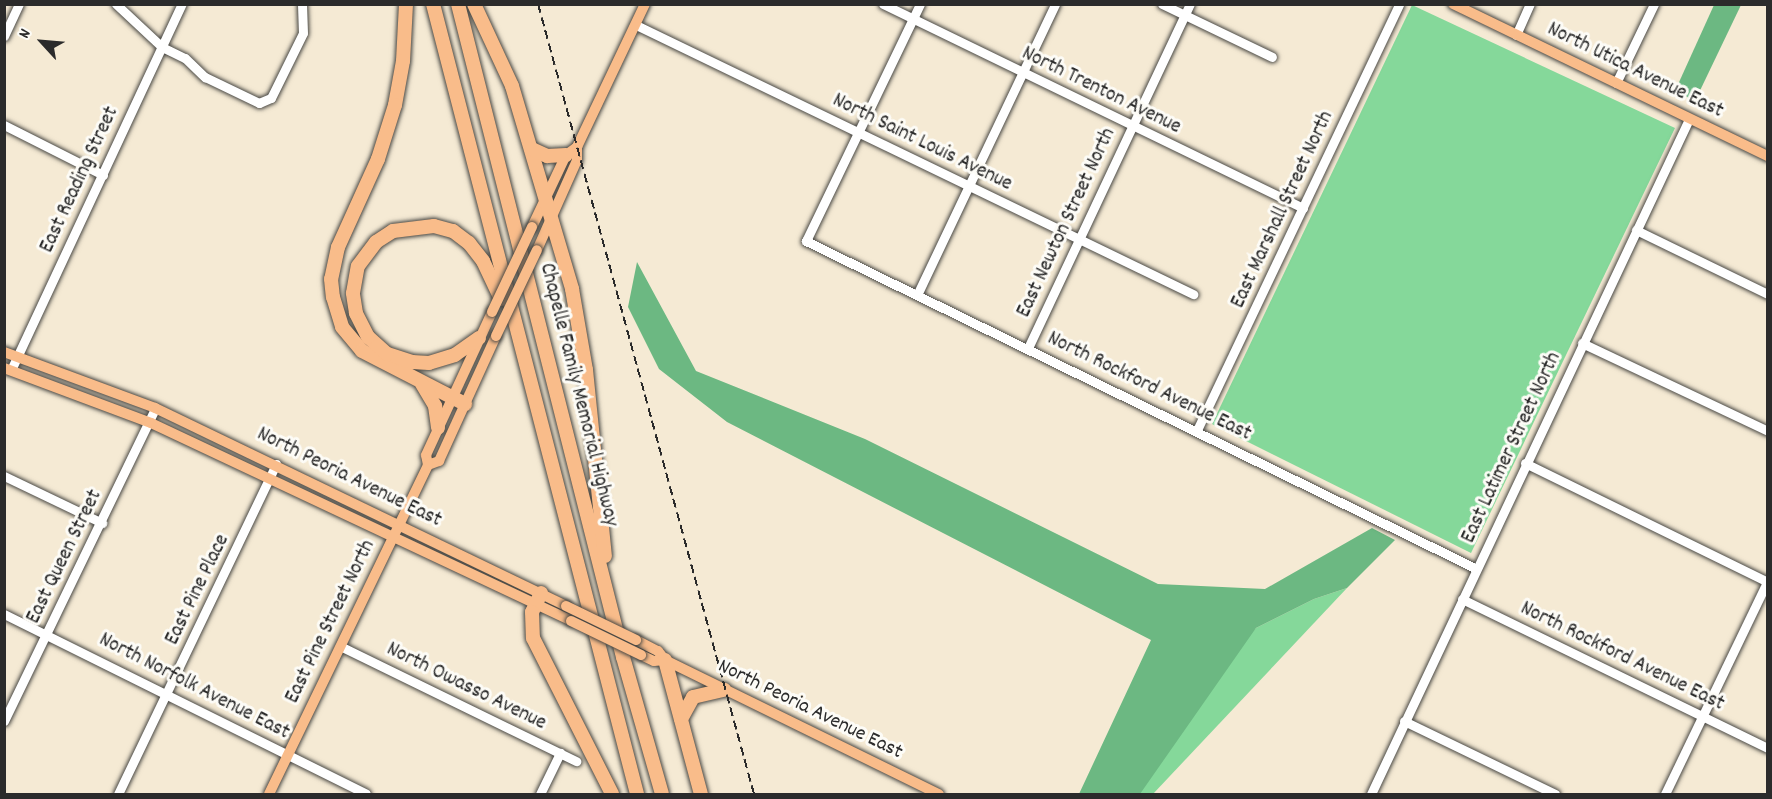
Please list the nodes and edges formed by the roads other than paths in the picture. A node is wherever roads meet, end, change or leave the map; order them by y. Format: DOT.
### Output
graph roads {
  1 [pos="19,4"];
  2 [pos="116,4"];
  3 [pos="182,4"];
  4 [pos="302,4"];
  5 [pos="406,4"];
  6 [pos="433,4"];
  7 [pos="458,4"];
  8 [pos="474,4"];
  9 [pos="645,4"];
  10 [pos="883,4"];
  11 [pos="920,4"];
  12 [pos="1055,4"];
  13 [pos="1162,4"];
  14 [pos="1190,4"];
  15 [pos="1399,4"];
  16 [pos="1453,4"];
  17 [pos="1530,4"];
  18 [pos="1654,4"];
  19 [pos="1185,16"];
  20 [pos="913,19"];
  21 [pos="636,25"];
  22 [pos="1516,35"];
  23 [pos="4,36"];
  24 [pos="162,47"];
  25 [pos="1272,57"];
  26 [pos="1023,74"];
  27 [pos="1616,83"];
  28 [pos="1689,118"];
  29 [pos="4,125"];
  30 [pos="1132,127"];
  31 [pos="858,132"];
  32 [pos="532,149"];
  33 [pos="572,151"];
  34 [pos="1767,156"];
  35 [pos="103,175"];
  36 [pos="970,186"];
  37 [pos="545,198"];
  38 [pos="1303,208"];
  39 [pos="553,218"];
  40 [pos="1636,230"];
  41 [pos="1079,239"];
  42 [pos="1193,294"];
  43 [pos="1767,294"];
  44 [pos="918,295"];
  45 [pos="515,328"];
  46 [pos="479,338"];
  47 [pos="1582,342"];
  48 [pos="1028,348"];
  49 [pos="4,352"];
  50 [pos="17,356"];
  51 [pos="8,369"];
  52 [pos="421,383"];
  53 [pos="451,397"];
  54 [pos="465,404"];
  55 [pos="155,408"];
  56 [pos="151,423"];
  57 [pos="438,428"];
  58 [pos="1197,430"];
  59 [pos="1767,431"];
  60 [pos="1525,463"];
  61 [pos="276,464"];
  62 [pos="428,465"];
  63 [pos="4,476"];
  64 [pos="272,479"];
  65 [pos="102,523"];
  66 [pos="401,524"];
  67 [pos="394,538"];
  68 [pos="1476,568"];
  69 [pos="1767,582"];
  70 [pos="538,599"];
  71 [pos="1462,599"];
  72 [pos="4,614"];
  73 [pos="614,622"];
  74 [pos="47,635"];
  75 [pos="340,646"];
  76 [pos="665,660"];
  77 [pos="724,690"];
  78 [pos="167,693"];
  79 [pos="1703,717"];
  80 [pos="681,719"];
  81 [pos="4,721"];
  82 [pos="1404,721"];
  83 [pos="1767,748"];
  84 [pos="560,753"];
  85 [pos="288,754"];
  86 [pos="576,761"];
  87 [pos="118,795"];
  88 [pos="269,795"];
  89 [pos="366,795"];
  90 [pos="540,795"];
  91 [pos="612,795"];
  92 [pos="637,795"];
  93 [pos="662,795"];
  94 [pos="701,795"];
  95 [pos="939,795"];
  96 [pos="1371,795"];
  97 [pos="1555,795"];
  98 [pos="1665,795"];
  1 -- 23 [label="street"];
  2 -- 24 [label="street"];
  3 -- 24 [label="street, East Reading Street"];
  4 -- 24 [label="street"];
  5 -- 52 [label="highway"];
  6 -- 45 [label="highway"];
  7 -- 73 [label="highway, Chapelle Family Memorial Highway"];
  8 -- 32 [label="highway"];
  9 -- 21 [label="main road, East Pine Street North"];
  10 -- 20 [label="street, North Trenton Avenue"];
  11 -- 20 [label="street"];
  12 -- 26 [label="street"];
  13 -- 19 [label="street"];
  14 -- 19 [label="street, East Newton Street North"];
  15 -- 38 [label="street, East Marshall Street North"];
  16 -- 22 [label="main road, North Utica Avenue East"];
  17 -- 22 [label="street"];
  18 -- 27 [label="street"];
  19 -- 25 [label="street"];
  19 -- 30 [label="street, East Newton Street North"];
  20 -- 26 [label="street, North Trenton Avenue"];
  20 -- 31 [label="street"];
  21 -- 31 [label="street, North Saint Louis Avenue"];
  21 -- 33 [label="main road, East Pine Street North"];
  22 -- 27 [label="main road, North Utica Avenue East"];
  24 -- 35 [label="street, East Reading Street"];
  26 -- 30 [label="street, North Trenton Avenue"];
  26 -- 36 [label="street"];
  27 -- 28 [label="main road, North Utica Avenue East"];
  28 -- 34 [label="main road, North Utica Avenue East"];
  28 -- 40 [label="street, East Latimer Street North"];
  29 -- 35 [label="street"];
  30 -- 38 [label="street, North Trenton Avenue"];
  30 -- 41 [label="street, East Newton Street North"];
  31 -- 36 [label="street, North Saint Louis Avenue"];
  31 -- 44 [label="street, North Rockford Avenue East"];
  32 -- 33 [label="highway"];
  32 -- 37 [label="highway"];
  33 -- 37 [label="main road, East Pine Street North"];
  33 -- 39 [label="main road, East Pine Street North"];
  35 -- 50 [label="street, East Reading Street"];
  36 -- 41 [label="street, North Saint Louis Avenue"];
  36 -- 44 [label="street"];
  37 -- 39 [label="highway"];
  37 -- 46 [label="main road, East Pine Street North, bridge"];
  38 -- 58 [label="street, East Marshall Street North"];
  39 -- 54 [label="main road, East Pine Street North, bridge"];
  39 -- 73 [label="highway"];
  40 -- 43 [label="street"];
  40 -- 47 [label="street, East Latimer Street North"];
  41 -- 42 [label="street, North Saint Louis Avenue"];
  41 -- 48 [label="street, East Newton Street North"];
  44 -- 48 [label="street, North Rockford Avenue East"];
  45 -- 46 [label="highway"];
  45 -- 92 [label="highway"];
  46 -- 53 [label="main road, East Pine Street North"];
  47 -- 59 [label="street"];
  47 -- 60 [label="street, East Latimer Street North"];
  48 -- 58 [label="street, North Rockford Avenue East"];
  49 -- 50 [label="main road, North Peoria Avenue East"];
  50 -- 51 [label="street, East Reading Street"];
  50 -- 55 [label="main road, North Peoria Avenue East"];
  51 -- 56 [label="main road, North Peoria Avenue East"];
  52 -- 53 [label="highway"];
  52 -- 57 [label="highway"];
  53 -- 54 [label="highway"];
  53 -- 57 [label="main road, East Pine Street North"];
  54 -- 62 [label="main road, East Pine Street North"];
  55 -- 56 [label="street, East Queen Street"];
  55 -- 61 [label="main road, North Peoria Avenue East"];
  56 -- 64 [label="main road, North Peoria Avenue East"];
  56 -- 65 [label="street, East Queen Street"];
  57 -- 62 [label="main road, East Pine Street North"];
  58 -- 68 [label="street, North Rockford Avenue East"];
  60 -- 68 [label="street, East Latimer Street North"];
  60 -- 69 [label="street"];
  61 -- 64 [label="street, East Pine Place"];
  61 -- 66 [label="main road, North Peoria Avenue East"];
  62 -- 66 [label="main road, East Pine Street North"];
  63 -- 65 [label="street"];
  64 -- 67 [label="main road, North Peoria Avenue East"];
  64 -- 78 [label="street, East Pine Place"];
  65 -- 74 [label="street, East Queen Street"];
  66 -- 67 [label="main road, East Pine Street North"];
  66 -- 70 [label="main road, North Peoria Avenue East"];
  67 -- 70 [label="main road, North Peoria Avenue East"];
  67 -- 75 [label="main road, East Pine Street North"];
  68 -- 71 [label="street, East Latimer Street North"];
  69 -- 79 [label="street"];
  70 -- 76 [label="main road, North Peoria Avenue East, bridge"];
  70 -- 76 [label="main road, North Peoria Avenue East, bridge"];
  70 -- 91 [label="highway"];
  71 -- 79 [label="street, North Rockford Avenue East"];
  71 -- 82 [label="street, East Latimer Street North"];
  72 -- 74 [label="street, North Norfolk Avenue East"];
  73 -- 93 [label="highway, Chapelle Family Memorial Highway"];
  74 -- 78 [label="street, North Norfolk Avenue East"];
  74 -- 81 [label="street, East Queen Street"];
  75 -- 84 [label="street, North Owasso Avenue"];
  75 -- 85 [label="main road, East Pine Street North"];
  76 -- 77 [label="main road, North Peoria Avenue East"];
  76 -- 80 [label="highway"];
  77 -- 80 [label="highway"];
  77 -- 95 [label="main road, North Peoria Avenue East"];
  78 -- 85 [label="street, North Norfolk Avenue East"];
  78 -- 87 [label="street, East Pine Place"];
  79 -- 83 [label="street, North Rockford Avenue East"];
  79 -- 98 [label="street"];
  80 -- 94 [label="highway"];
  82 -- 96 [label="street, East Latimer Street North"];
  82 -- 97 [label="street"];
  84 -- 86 [label="street, North Owasso Avenue"];
  84 -- 90 [label="street"];
  85 -- 88 [label="main road, East Pine Street North"];
  85 -- 89 [label="street, North Norfolk Avenue East"];
}
